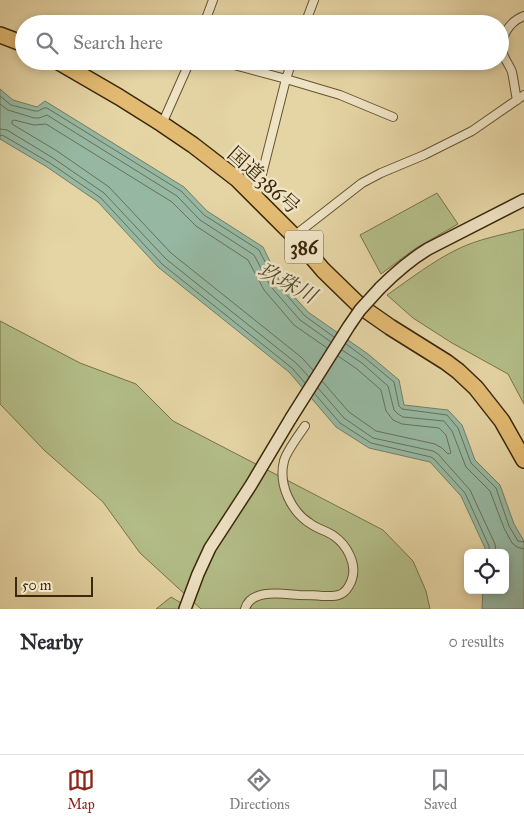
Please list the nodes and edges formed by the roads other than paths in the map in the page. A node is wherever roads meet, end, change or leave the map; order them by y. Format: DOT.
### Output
graph roads {
  1 [pos="213,0"];
  2 [pos="314,0"];
  3 [pos="207,15"];
  4 [pos="309,15"];
  5 [pos="524,16"];
  6 [pos="509,26"];
  7 [pos="0,35"];
  8 [pos="15,41"];
  9 [pos="509,66"];
  10 [pos="73,70"];
  11 [pos="186,70"];
  12 [pos="252,70"];
  13 [pos="289,70"];
  14 [pos="286,79"];
  15 [pos="521,98"];
  16 [pos="393,117"];
  17 [pos="162,124"];
  18 [pos="256,198"];
  19 [pos="524,200"];
  20 [pos="294,236"];
  21 [pos="305,426"];
  22 [pos="524,460"];
  23 [pos="185,609"];
  24 [pos="245,609"];
  1 -- 3 [label="street"];
  2 -- 4 [label="street"];
  5 -- 6 [label="street"];
  7 -- 8 [label="highway"];
  9 -- 15 [label="street"];
  10 -- 17 [label="highway, 国道386号 / 386"];
  11 -- 17 [label="street"];
  12 -- 14 [label="street"];
  13 -- 14 [label="street"];
  14 -- 16 [label="street"];
  14 -- 18 [label="street"];
  15 -- 20 [label="street"];
  17 -- 18 [label="highway, 国道386号 / 386"];
  18 -- 20 [label="highway, 国道386号 / 386"];
  19 -- 23 [label="street, bridge"];
  20 -- 22 [label="highway, 国道386号 / 386"];
  21 -- 24 [label="street"];
}
